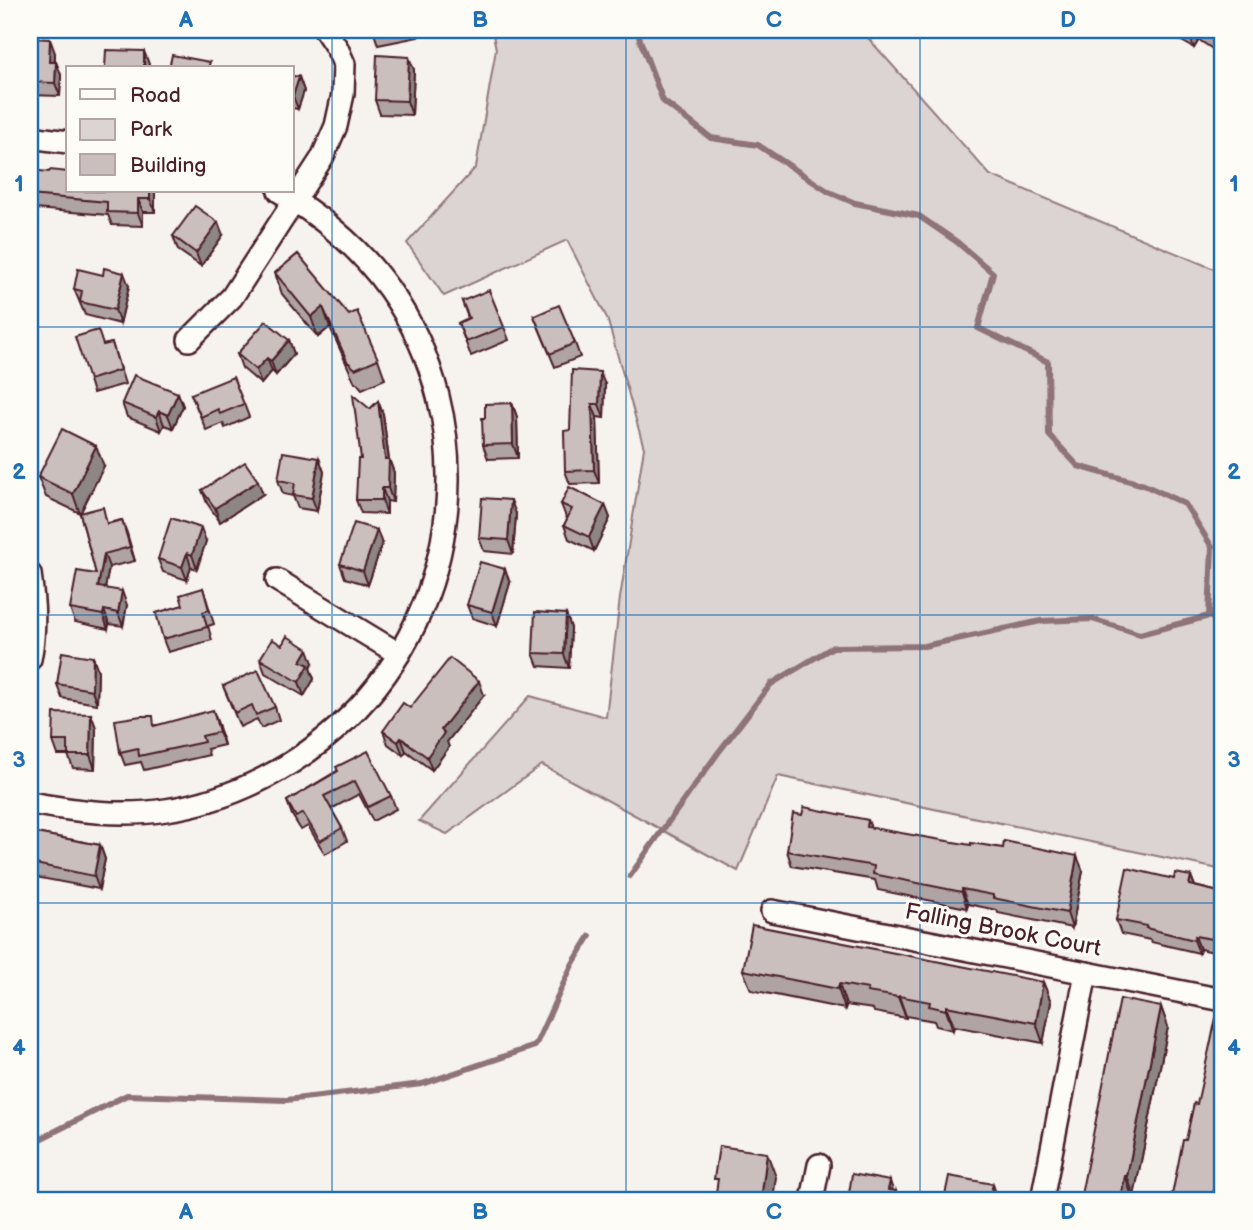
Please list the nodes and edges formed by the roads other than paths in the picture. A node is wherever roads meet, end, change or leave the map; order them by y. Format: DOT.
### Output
graph roads {
  1 [pos="325,30"];
  2 [pos="30,138"];
  3 [pos="66,142"];
  4 [pos="294,189"];
  5 [pos="287,196"];
  6 [pos="189,340"];
  7 [pos="30,573"];
  8 [pos="277,580"];
  9 [pos="399,654"];
  10 [pos="30,659"];
  11 [pos="30,803"];
  12 [pos="772,911"];
  13 [pos="1086,973"];
  14 [pos="1223,1000"];
  15 [pos="819,1165"];
  16 [pos="812,1200"];
  17 [pos="1042,1200"];
  1 -- 4 [label="street"];
  2 -- 3 [label="street"];
  5 -- 6 [label="street"];
  5 -- 9 [label="street"];
  7 -- 10 [label="street"];
  8 -- 9 [label="street"];
  9 -- 11 [label="street"];
  12 -- 13 [label="street, Falling Brook Court"];
  13 -- 14 [label="street, Falling Brook Court"];
  13 -- 17 [label="street"];
  15 -- 16 [label="street"];
}
